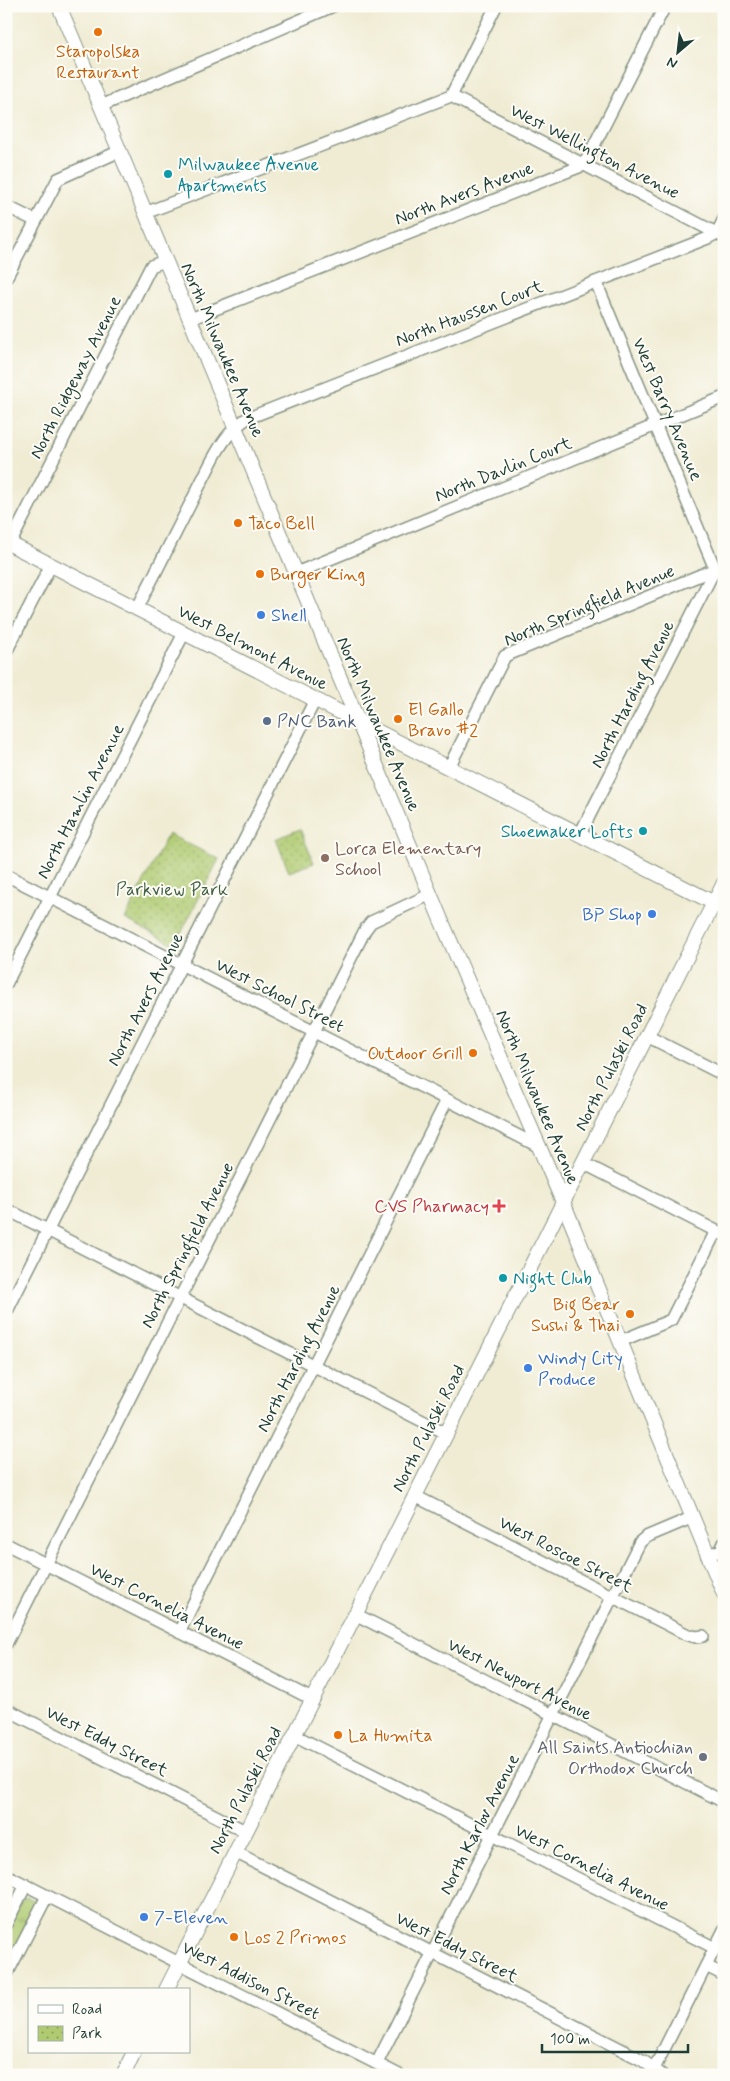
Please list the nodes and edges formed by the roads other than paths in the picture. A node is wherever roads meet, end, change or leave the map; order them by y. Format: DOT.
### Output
graph roads {
  1 [pos="59,6"];
  2 [pos="333,6"];
  3 [pos="496,6"];
  4 [pos="665,6"];
  5 [pos="451,96"];
  6 [pos="101,106"];
  7 [pos="120,151"];
  8 [pos="584,165"];
  9 [pos="6,206"];
  10 [pos="146,213"];
  11 [pos="724,219"];
  12 [pos="36,221"];
  13 [pos="720,235"];
  14 [pos="166,261"];
  15 [pos="6,278"];
  16 [pos="596,282"];
  17 [pos="190,320"];
  18 [pos="724,397"];
  19 [pos="655,425"];
  20 [pos="235,427"];
  21 [pos="8,543"];
  22 [pos="51,565"];
  23 [pos="720,571"];
  24 [pos="296,573"];
  25 [pos="138,609"];
  26 [pos="184,633"];
  27 [pos="6,652"];
  28 [pos="315,700"];
  29 [pos="358,722"];
  30 [pos="449,767"];
  31 [pos="580,834"];
  32 [pos="6,875"];
  33 [pos="724,883"];
  34 [pos="431,894"];
  35 [pos="50,897"];
  36 [pos="719,905"];
  37 [pos="182,964"];
  38 [pos="6,984"];
  39 [pos="314,1032"];
  40 [pos="647,1036"];
  41 [pos="724,1075"];
  42 [pos="447,1100"];
  43 [pos="538,1146"];
  44 [pos="583,1164"];
  45 [pos="563,1202"];
  46 [pos="6,1208"];
  47 [pos="48,1230"];
  48 [pos="720,1233"];
  49 [pos="181,1297"];
  50 [pos="6,1313"];
  51 [pos="620,1341"];
  52 [pos="314,1366"];
  53 [pos="446,1433"];
  54 [pos="415,1496"];
  55 [pos="691,1518"];
  56 [pos="724,1543"];
  57 [pos="6,1544"];
  58 [pos="707,1556"];
  59 [pos="46,1564"];
  60 [pos="724,1594"];
  61 [pos="613,1597"];
  62 [pos="355,1614"];
  63 [pos="179,1632"];
  64 [pos="703,1636"];
  65 [pos="6,1644"];
  66 [pos="312,1700"];
  67 [pos="6,1709"];
  68 [pos="553,1716"];
  69 [pos="294,1735"];
  70 [pos="724,1802"];
  71 [pos="245,1831"];
  72 [pos="493,1837"];
  73 [pos="234,1852"];
  74 [pos="6,1875"];
  75 [pos="26,1885"];
  76 [pos="47,1896"];
  77 [pos="6,1924"];
  78 [pos="724,1930"];
  79 [pos="715,1948"];
  80 [pos="433,1954"];
  81 [pos="179,1963"];
  82 [pos="706,1966"];
  83 [pos="724,1975"];
  84 [pos="6,1976"];
  85 [pos="167,1988"];
  86 [pos="133,2054"];
  87 [pos="377,2063"];
  88 [pos="656,2073"];
  89 [pos="123,2075"];
  90 [pos="399,2075"];
  1 -- 6 [label="main road, North Milwaukee Avenue"];
  2 -- 6 [label="street"];
  3 -- 5 [label="street"];
  4 -- 8 [label="street"];
  5 -- 8 [label="street, West Wellington Avenue"];
  5 -- 10 [label="street"];
  6 -- 7 [label="main road, North Milwaukee Avenue"];
  7 -- 10 [label="main road, North Milwaukee Avenue"];
  7 -- 12 [label="street"];
  8 -- 13 [label="street, West Wellington Avenue"];
  8 -- 17 [label="street, North Avers Avenue"];
  9 -- 12 [label="street"];
  10 -- 14 [label="main road, North Milwaukee Avenue"];
  11 -- 13 [label="street"];
  12 -- 15 [label="street"];
  13 -- 16 [label="street, North Haussen Court"];
  14 -- 17 [label="main road, North Milwaukee Avenue"];
  14 -- 21 [label="street, North Ridgeway Avenue"];
  16 -- 19 [label="street, West Barry Avenue"];
  16 -- 20 [label="street, North Haussen Court"];
  17 -- 20 [label="main road, North Milwaukee Avenue"];
  18 -- 19 [label="street, North Davlin Court"];
  19 -- 23 [label="street, West Barry Avenue"];
  19 -- 24 [label="street, North Davlin Court"];
  20 -- 24 [label="main road, North Milwaukee Avenue"];
  20 -- 25 [label="street"];
  21 -- 22 [label="main road, West Belmont Avenue"];
  22 -- 25 [label="main road, West Belmont Avenue"];
  22 -- 27 [label="street"];
  23 -- 30 [label="street, North Springfield Avenue"];
  23 -- 31 [label="street, North Harding Avenue"];
  24 -- 29 [label="main road, North Milwaukee Avenue"];
  25 -- 26 [label="main road, West Belmont Avenue"];
  26 -- 28 [label="main road, West Belmont Avenue"];
  26 -- 35 [label="street, North Hamlin Avenue"];
  28 -- 29 [label="main road, West Belmont Avenue"];
  28 -- 37 [label="street, North Avers Avenue"];
  29 -- 30 [label="main road, West Belmont Avenue"];
  29 -- 34 [label="main road, North Milwaukee Avenue"];
  30 -- 31 [label="main road, West Belmont Avenue"];
  31 -- 36 [label="main road, West Belmont Avenue"];
  32 -- 35 [label="street, West School Street"];
  33 -- 36 [label="main road, North Pulaski Road"];
  34 -- 39 [label="street, North Springfield Avenue"];
  34 -- 43 [label="main road, North Milwaukee Avenue"];
  35 -- 37 [label="street, West School Street"];
  35 -- 38 [label="street, North Hamlin Avenue"];
  36 -- 40 [label="main road, North Pulaski Road"];
  37 -- 39 [label="street, West School Street"];
  37 -- 47 [label="street, North Avers Avenue"];
  39 -- 42 [label="street, West School Street"];
  39 -- 49 [label="street, North Springfield Avenue"];
  40 -- 41 [label="street"];
  40 -- 44 [label="main road, North Pulaski Road"];
  42 -- 43 [label="street, West School Street"];
  42 -- 52 [label="street, North Harding Avenue"];
  43 -- 45 [label="main road, North Milwaukee Avenue"];
  44 -- 45 [label="main road, North Pulaski Road"];
  44 -- 48 [label="street"];
  45 -- 51 [label="main road, North Milwaukee Avenue"];
  45 -- 53 [label="main road, North Pulaski Road"];
  46 -- 47 [label="street"];
  47 -- 49 [label="street"];
  47 -- 50 [label="street, North Avers Avenue"];
  48 -- 51 [label="street"];
  49 -- 52 [label="street"];
  49 -- 59 [label="street, North Springfield Avenue"];
  51 -- 55 [label="main road, North Milwaukee Avenue"];
  52 -- 53 [label="street"];
  52 -- 63 [label="street, North Harding Avenue"];
  53 -- 54 [label="main road, North Pulaski Road"];
  54 -- 61 [label="street, West Roscoe Street"];
  54 -- 62 [label="main road, North Pulaski Road"];
  55 -- 58 [label="main road, North Milwaukee Avenue"];
  55 -- 61 [label="street, North Karlov Avenue"];
  56 -- 58 [label="street"];
  57 -- 59 [label="street, West Cornelia Avenue"];
  58 -- 60 [label="main road, North Milwaukee Avenue"];
  59 -- 63 [label="street, West Cornelia Avenue"];
  59 -- 65 [label="street, North Springfield Avenue"];
  61 -- 64 [label="street, West Roscoe Street"];
  61 -- 68 [label="street, North Karlov Avenue"];
  62 -- 66 [label="main road, North Pulaski Road"];
  62 -- 68 [label="street, West Newport Avenue"];
  63 -- 66 [label="street, West Cornelia Avenue"];
  66 -- 69 [label="main road, North Pulaski Road"];
  67 -- 71 [label="street, West Eddy Street"];
  68 -- 70 [label="street, West Newport Avenue"];
  68 -- 72 [label="street, North Karlov Avenue"];
  69 -- 71 [label="main road, North Pulaski Road"];
  69 -- 72 [label="street, West Cornelia Avenue"];
  71 -- 73 [label="main road, North Pulaski Road"];
  72 -- 79 [label="street, West Cornelia Avenue"];
  72 -- 80 [label="street, North Karlov Avenue"];
  73 -- 80 [label="street, West Eddy Street"];
  73 -- 81 [label="main road, North Pulaski Road"];
  74 -- 75 [label="street, West Addison Street"];
  75 -- 76 [label="street, West Addison Street"];
  75 -- 77 [label="street"];
  76 -- 81 [label="street, West Addison Street"];
  76 -- 84 [label="street"];
  78 -- 79 [label="street"];
  79 -- 82 [label="street"];
  80 -- 87 [label="street, North Karlov Avenue"];
  80 -- 88 [label="street, West Eddy Street"];
  81 -- 85 [label="main road, North Pulaski Road"];
  81 -- 87 [label="street, West Addison Street"];
  82 -- 83 [label="street"];
  82 -- 88 [label="street"];
  86 -- 89 [label="main road"];
  87 -- 90 [label="street, West Addison Street"];
}
